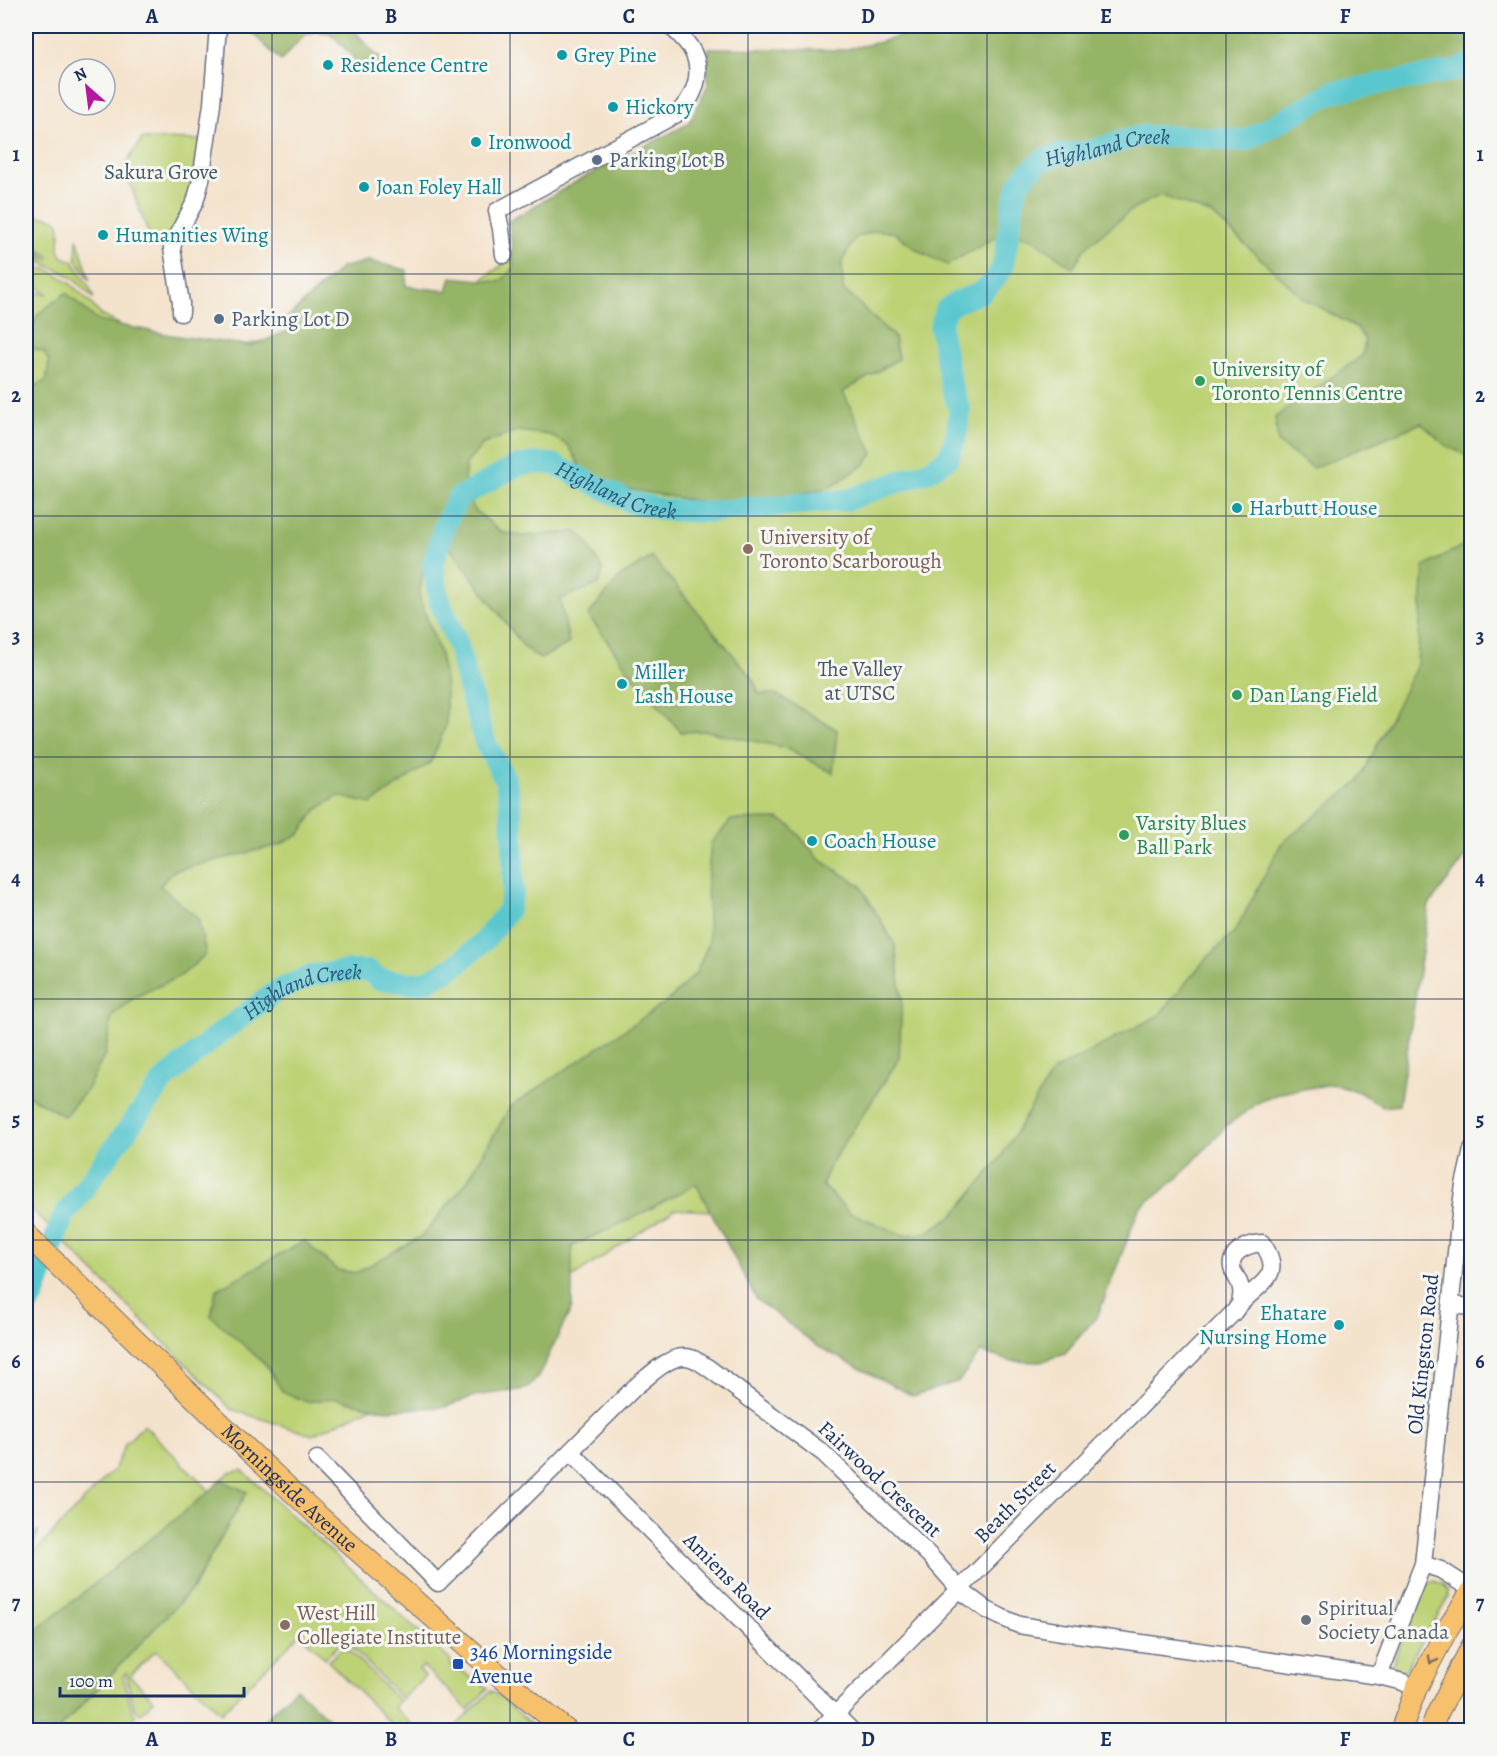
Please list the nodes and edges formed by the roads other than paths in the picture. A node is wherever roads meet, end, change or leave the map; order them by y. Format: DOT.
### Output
graph roads {
  1 [pos="218,26"];
  2 [pos="670,26"];
  3 [pos="504,255"];
  4 [pos="181,313"];
  5 [pos="1472,1150"];
  6 [pos="26,1234"];
  7 [pos="1240,1303"];
  8 [pos="1450,1305"];
  9 [pos="1472,1307"];
  10 [pos="571,1452"];
  11 [pos="317,1459"];
  12 [pos="1423,1564"];
  13 [pos="960,1590"];
  14 [pos="1472,1590"];
  15 [pos="1472,1646"];
  16 [pos="1379,1676"];
  17 [pos="1416,1689"];
  18 [pos="835,1715"];
  19 [pos="566,1731"];
  20 [pos="820,1731"];
  21 [pos="851,1731"];
  22 [pos="1401,1731"];
  23 [pos="1431,1731"];
  1 -- 4 [label="street"];
  2 -- 3 [label="street"];
  5 -- 8 [label="street, Old Kingston Road"];
  6 -- 19 [label="main road, Morningside Avenue"];
  7 -- 13 [label="street, Beath Street"];
  8 -- 9 [label="street"];
  8 -- 12 [label="street, Old Kingston Road"];
  10 -- 11 [label="street, Fairwood Crescent"];
  10 -- 13 [label="street, Fairwood Crescent"];
  10 -- 18 [label="street, Amiens Road"];
  12 -- 14 [label="street"];
  12 -- 16 [label="street, Old Kingston Road"];
  13 -- 16 [label="street, Fairwood Crescent"];
  13 -- 18 [label="street, Beath Street"];
  14 -- 17 [label="main road, one-way"];
  15 -- 23 [label="main road"];
  16 -- 17 [label="street"];
  17 -- 22 [label="main road"];
  18 -- 20 [label="street, Beath Street"];
  18 -- 21 [label="street, Amiens Road"];
}
